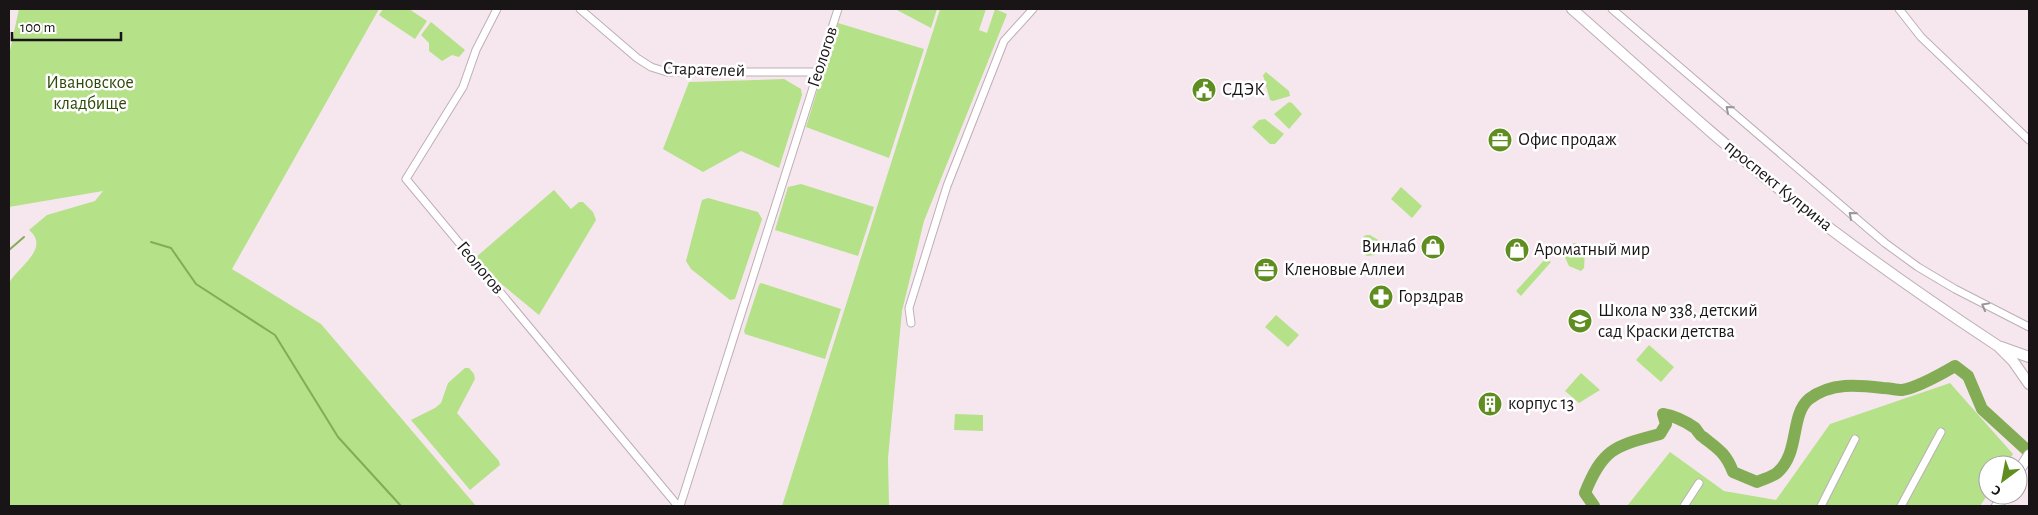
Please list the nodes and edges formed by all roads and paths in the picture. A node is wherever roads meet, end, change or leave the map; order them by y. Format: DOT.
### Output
graph roads {
  1 [pos="497,9"];
  2 [pos="580,9"];
  3 [pos="838,9"];
  4 [pos="1033,9"];
  5 [pos="1572,9"];
  6 [pos="1612,9"];
  7 [pos="1899,9"];
  8 [pos="818,72"];
  9 [pos="2029,140"];
  10 [pos="911,323"];
  11 [pos="2029,328"];
  12 [pos="1998,346"];
  13 [pos="2029,357"];
  14 [pos="2029,384"];
  15 [pos="1941,432"];
  16 [pos="1855,439"];
  17 [pos="1699,483"];
  18 [pos="679,506"];
  19 [pos="1684,506"];
  20 [pos="1821,506"];
  21 [pos="1901,506"];
  1 -- 18 [label="street, Геологов"];
  2 -- 8 [label="street, Старателей"];
  3 -- 8 [label="street, Геологов"];
  4 -- 10 [label="street"];
  5 -- 12 [label="main road, проспект Куприна"];
  11 -- 6 [label="street, one-way"];
  7 -- 9 [label="street"];
  8 -- 18 [label="street, Геологов"];
  12 -- 13 [label="main road, проспект Куприна"];
  12 -- 14 [label="main road, проспект Куприна"];
  15 -- 21 [label="street"];
  16 -- 20 [label="street"];
  17 -- 19 [label="street"];
}
